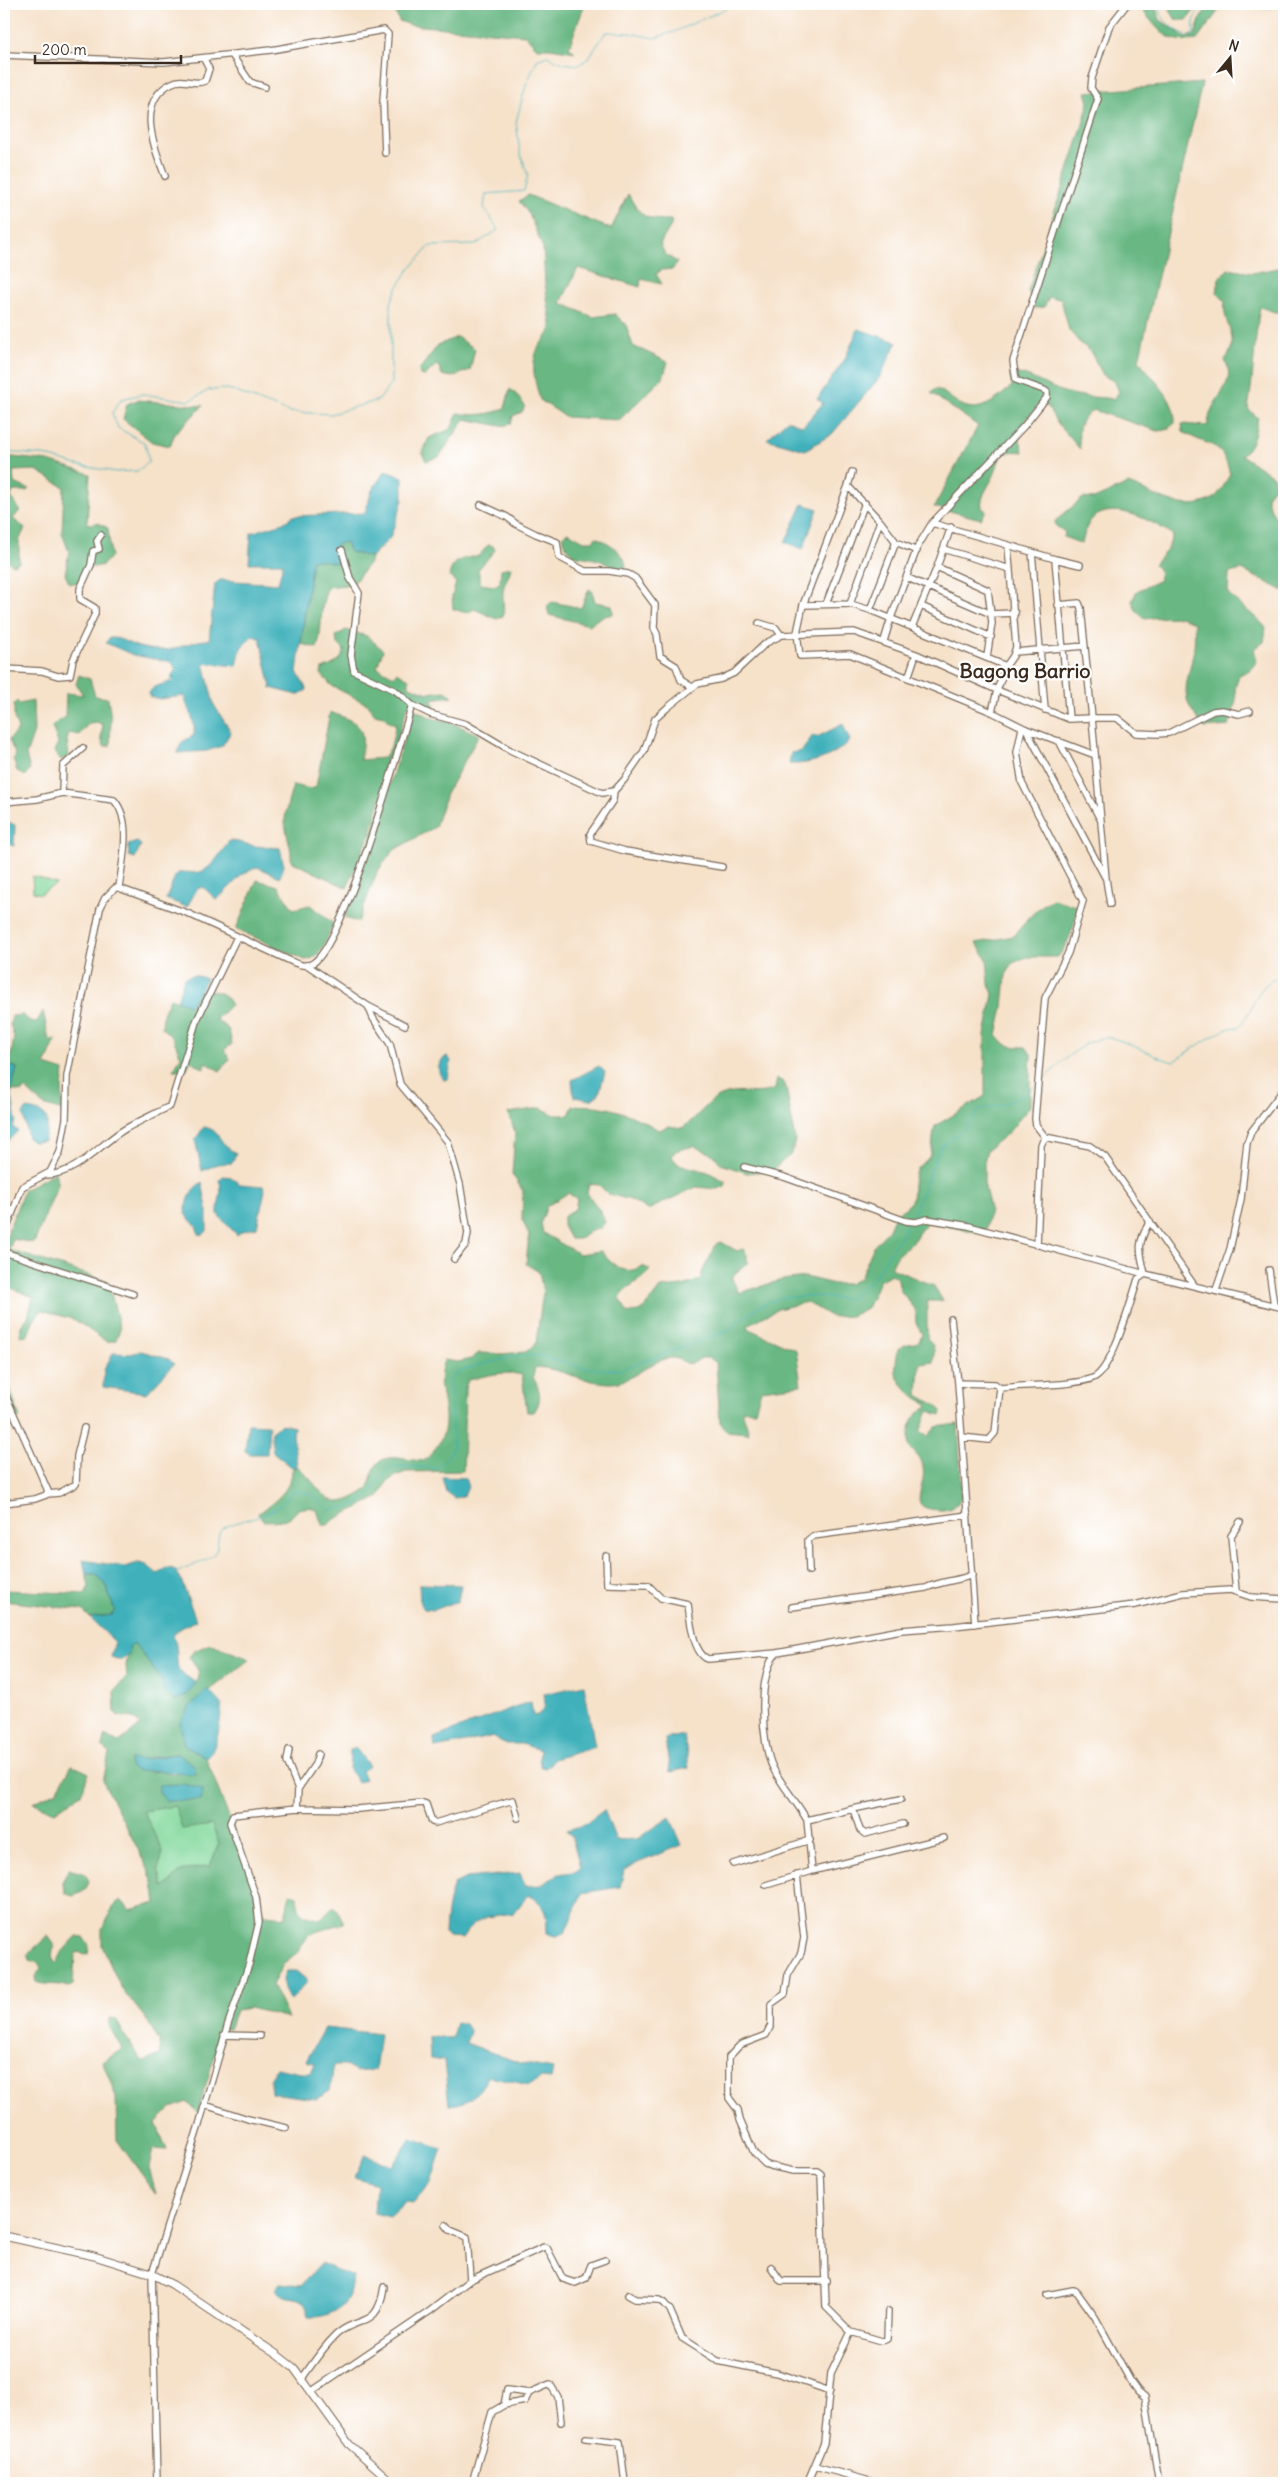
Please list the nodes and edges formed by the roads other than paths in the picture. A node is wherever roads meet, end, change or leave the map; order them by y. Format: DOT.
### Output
graph roads {
  1 [pos="1127,4"];
  2 [pos="4,55"];
  3 [pos="232,55"];
  4 [pos="204,59"];
  5 [pos="265,87"];
  6 [pos="385,153"];
  7 [pos="165,176"];
  8 [pos="852,472"];
  9 [pos="848,486"];
  10 [pos="865,503"];
  11 [pos="481,505"];
  12 [pos="880,521"];
  13 [pos="932,523"];
  14 [pos="951,527"];
  15 [pos="101,535"];
  16 [pos="896,542"];
  17 [pos="1008,545"];
  18 [pos="943,549"];
  19 [pos="342,550"];
  20 [pos="917,551"];
  21 [pos="1032,552"];
  22 [pos="1055,559"];
  23 [pos="1080,565"];
  24 [pos="937,567"];
  25 [pos="1010,569"];
  26 [pos="908,578"];
  27 [pos="929,587"];
  28 [pos="826,604"];
  29 [pos="850,604"];
  30 [pos="803,605"];
  31 [pos="1058,605"];
  32 [pos="921,606"];
  33 [pos="870,610"];
  34 [pos="1015,613"];
  35 [pos="991,614"];
  36 [pos="890,618"];
  37 [pos="759,623"];
  38 [pos="912,627"];
  39 [pos="797,634"];
  40 [pos="780,635"];
  41 [pos="991,637"];
  42 [pos="884,641"];
  43 [pos="1085,646"];
  44 [pos="1062,649"];
  45 [pos="1040,650"];
  46 [pos="1015,652"];
  47 [pos="916,654"];
  48 [pos="987,657"];
  49 [pos="1006,666"];
  50 [pos="4,669"];
  51 [pos="908,678"];
  52 [pos="692,687"];
  53 [pos="998,690"];
  54 [pos="412,705"];
  55 [pos="1045,710"];
  56 [pos="1250,710"];
  57 [pos="992,712"];
  58 [pos="1092,718"];
  59 [pos="1069,719"];
  60 [pos="1024,728"];
  61 [pos="1059,741"];
  62 [pos="84,748"];
  63 [pos="1095,755"];
  64 [pos="614,790"];
  65 [pos="62,793"];
  66 [pos="4,802"];
  67 [pos="1102,823"];
  68 [pos="722,867"];
  69 [pos="1106,879"];
  70 [pos="120,888"];
  71 [pos="1110,904"];
  72 [pos="237,936"];
  73 [pos="307,965"];
  74 [pos="368,1006"];
  75 [pos="405,1025"];
  76 [pos="1284,1089"];
  77 [pos="1045,1137"];
  78 [pos="744,1167"];
  79 [pos="46,1175"];
  80 [pos="1150,1221"];
  81 [pos="4,1236"];
  82 [pos="1037,1245"];
  83 [pos="4,1252"];
  84 [pos="454,1259"];
  85 [pos="1269,1270"];
  86 [pos="1145,1274"];
  87 [pos="1194,1285"];
  88 [pos="1216,1290"];
  89 [pos="132,1294"];
  90 [pos="1274,1305"];
  91 [pos="1284,1308"];
  92 [pos="951,1318"];
  93 [pos="958,1383"];
  94 [pos="1000,1388"];
  95 [pos="4,1392"];
  96 [pos="84,1428"];
  97 [pos="962,1437"];
  98 [pos="47,1494"];
  99 [pos="4,1503"];
  100 [pos="968,1515"];
  101 [pos="1240,1522"];
  102 [pos="606,1556"];
  103 [pos="809,1571"];
  104 [pos="972,1575"];
  105 [pos="1236,1591"];
  106 [pos="1284,1600"];
  107 [pos="792,1607"];
  108 [pos="975,1624"];
  109 [pos="778,1653"];
  110 [pos="289,1750"];
  111 [pos="318,1754"];
  112 [pos="298,1789"];
  113 [pos="901,1799"];
  114 [pos="297,1808"];
  115 [pos="852,1809"];
  116 [pos="518,1818"];
  117 [pos="807,1820"];
  118 [pos="903,1824"];
  119 [pos="944,1838"];
  120 [pos="810,1840"];
  121 [pos="733,1864"];
  122 [pos="812,1871"];
  123 [pos="797,1875"];
  124 [pos="766,1885"];
  125 [pos="224,2035"];
  126 [pos="260,2036"];
  127 [pos="205,2105"];
  128 [pos="286,2128"];
  129 [pos="446,2225"];
  130 [pos="4,2236"];
  131 [pos="605,2260"];
  132 [pos="771,2268"];
  133 [pos="152,2274"];
  134 [pos="470,2280"];
  135 [pos="827,2281"];
  136 [pos="384,2287"];
  137 [pos="628,2295"];
  138 [pos="1047,2295"];
  139 [pos="888,2311"];
  140 [pos="851,2332"];
  141 [pos="302,2378"];
  142 [pos="312,2391"];
  143 [pos="830,2391"];
  144 [pos="529,2393"];
  145 [pos="504,2405"];
  146 [pos="561,2422"];
  147 [pos="586,2438"];
  148 [pos="814,2466"];
  149 [pos="157,2483"];
  150 [pos="393,2483"];
  151 [pos="472,2483"];
  152 [pos="625,2483"];
  153 [pos="807,2483"];
  154 [pos="877,2483"];
  155 [pos="1159,2483"];
  1 -- 13 [label="street"];
  2 -- 4 [label="street"];
  3 -- 4 [label="street"];
  3 -- 5 [label="street"];
  3 -- 6 [label="street"];
  4 -- 7 [label="street"];
  8 -- 9 [label="street"];
  9 -- 10 [label="street"];
  9 -- 30 [label="street"];
  10 -- 12 [label="street"];
  10 -- 28 [label="street"];
  11 -- 52 [label="street"];
  12 -- 16 [label="street"];
  12 -- 29 [label="street"];
  13 -- 14 [label="street"];
  13 -- 20 [label="street"];
  14 -- 17 [label="street"];
  14 -- 18 [label="street"];
  15 -- 50 [label="street"];
  16 -- 20 [label="street"];
  16 -- 33 [label="street"];
  17 -- 21 [label="street"];
  17 -- 25 [label="street"];
  18 -- 24 [label="street"];
  18 -- 25 [label="street"];
  19 -- 54 [label="street"];
  20 -- 26 [label="street"];
  21 -- 22 [label="street"];
  21 -- 45 [label="street"];
  22 -- 23 [label="street"];
  22 -- 31 [label="street"];
  24 -- 27 [label="street"];
  24 -- 35 [label="street"];
  25 -- 34 [label="street"];
  26 -- 27 [label="street"];
  26 -- 36 [label="street"];
  27 -- 32 [label="street"];
  27 -- 35 [label="street"];
  28 -- 29 [label="street"];
  28 -- 30 [label="street"];
  29 -- 33 [label="street"];
  30 -- 39 [label="street"];
  31 -- 43 [label="street"];
  31 -- 44 [label="street"];
  32 -- 38 [label="street"];
  32 -- 41 [label="street"];
  33 -- 36 [label="street"];
  34 -- 35 [label="street"];
  34 -- 46 [label="street"];
  35 -- 41 [label="street"];
  36 -- 38 [label="street"];
  36 -- 42 [label="street"];
  37 -- 40 [label="street"];
  38 -- 48 [label="street"];
  39 -- 40 [label="street"];
  39 -- 42 [label="street"];
  39 -- 51 [label="street"];
  40 -- 52 [label="street"];
  41 -- 48 [label="street"];
  42 -- 47 [label="street"];
  43 -- 44 [label="street"];
  43 -- 58 [label="street"];
  44 -- 45 [label="street"];
  44 -- 59 [label="street"];
  45 -- 46 [label="street"];
  45 -- 55 [label="street"];
  46 -- 49 [label="street"];
  47 -- 51 [label="street"];
  47 -- 53 [label="street"];
  48 -- 49 [label="street"];
  49 -- 53 [label="street"];
  51 -- 57 [label="street"];
  52 -- 64 [label="street"];
  53 -- 55 [label="street"];
  53 -- 57 [label="street"];
  54 -- 64 [label="street"];
  54 -- 73 [label="street"];
  55 -- 59 [label="street"];
  56 -- 58 [label="street"];
  57 -- 60 [label="street"];
  58 -- 59 [label="street"];
  58 -- 63 [label="street"];
  60 -- 61 [label="street"];
  60 -- 69 [label="street"];
  60 -- 77 [label="street"];
  61 -- 63 [label="street"];
  61 -- 67 [label="street"];
  62 -- 65 [label="street"];
  63 -- 67 [label="street"];
  64 -- 68 [label="street"];
  65 -- 66 [label="street"];
  65 -- 70 [label="street"];
  67 -- 69 [label="street"];
  69 -- 71 [label="street"];
  70 -- 72 [label="street"];
  70 -- 79 [label="street"];
  72 -- 73 [label="street"];
  72 -- 79 [label="street"];
  73 -- 74 [label="street"];
  74 -- 75 [label="street"];
  74 -- 84 [label="street"];
  76 -- 88 [label="street"];
  77 -- 80 [label="street"];
  77 -- 82 [label="street"];
  78 -- 82 [label="street"];
  79 -- 81 [label="street"];
  80 -- 86 [label="street"];
  80 -- 87 [label="street"];
  82 -- 86 [label="street"];
  83 -- 89 [label="street"];
  85 -- 90 [label="street"];
  86 -- 87 [label="street"];
  86 -- 94 [label="street"];
  87 -- 88 [label="street"];
  88 -- 90 [label="street"];
  90 -- 91 [label="street"];
  92 -- 93 [label="street"];
  93 -- 94 [label="street"];
  93 -- 97 [label="street"];
  94 -- 97 [label="street"];
  95 -- 98 [label="street"];
  96 -- 98 [label="street"];
  97 -- 100 [label="street"];
  98 -- 99 [label="street"];
  100 -- 103 [label="street"];
  100 -- 104 [label="street"];
  101 -- 105 [label="street"];
  102 -- 109 [label="street"];
  104 -- 107 [label="street"];
  104 -- 108 [label="street"];
  105 -- 106 [label="street"];
  105 -- 108 [label="street"];
  108 -- 109 [label="street"];
  109 -- 117 [label="street"];
  110 -- 112 [label="street"];
  111 -- 112 [label="street"];
  112 -- 114 [label="street"];
  113 -- 115 [label="street"];
  114 -- 116 [label="street"];
  114 -- 125 [label="street"];
  115 -- 117 [label="street"];
  115 -- 118 [label="street"];
  117 -- 120 [label="street"];
  119 -- 122 [label="street"];
  120 -- 121 [label="street"];
  120 -- 122 [label="street"];
  122 -- 123 [label="street"];
  123 -- 124 [label="street"];
  123 -- 135 [label="street"];
  125 -- 126 [label="street"];
  125 -- 127 [label="street"];
  127 -- 128 [label="street"];
  127 -- 133 [label="street"];
  129 -- 134 [label="street"];
  130 -- 133 [label="main road"];
  131 -- 134 [label="street"];
  132 -- 135 [label="street"];
  133 -- 141 [label="main road"];
  133 -- 149 [label="street"];
  134 -- 142 [label="street"];
  135 -- 140 [label="street"];
  136 -- 141 [label="street"];
  137 -- 143 [label="street"];
  138 -- 155 [label="street"];
  139 -- 140 [label="street"];
  140 -- 143 [label="street"];
  141 -- 142 [label="main road"];
  142 -- 150 [label="main road"];
  143 -- 148 [label="street"];
  144 -- 145 [label="street"];
  144 -- 145 [label="street"];
  144 -- 146 [label="street"];
  145 -- 151 [label="street"];
  147 -- 152 [label="street"];
  148 -- 153 [label="street"];
  148 -- 154 [label="street"];
}
